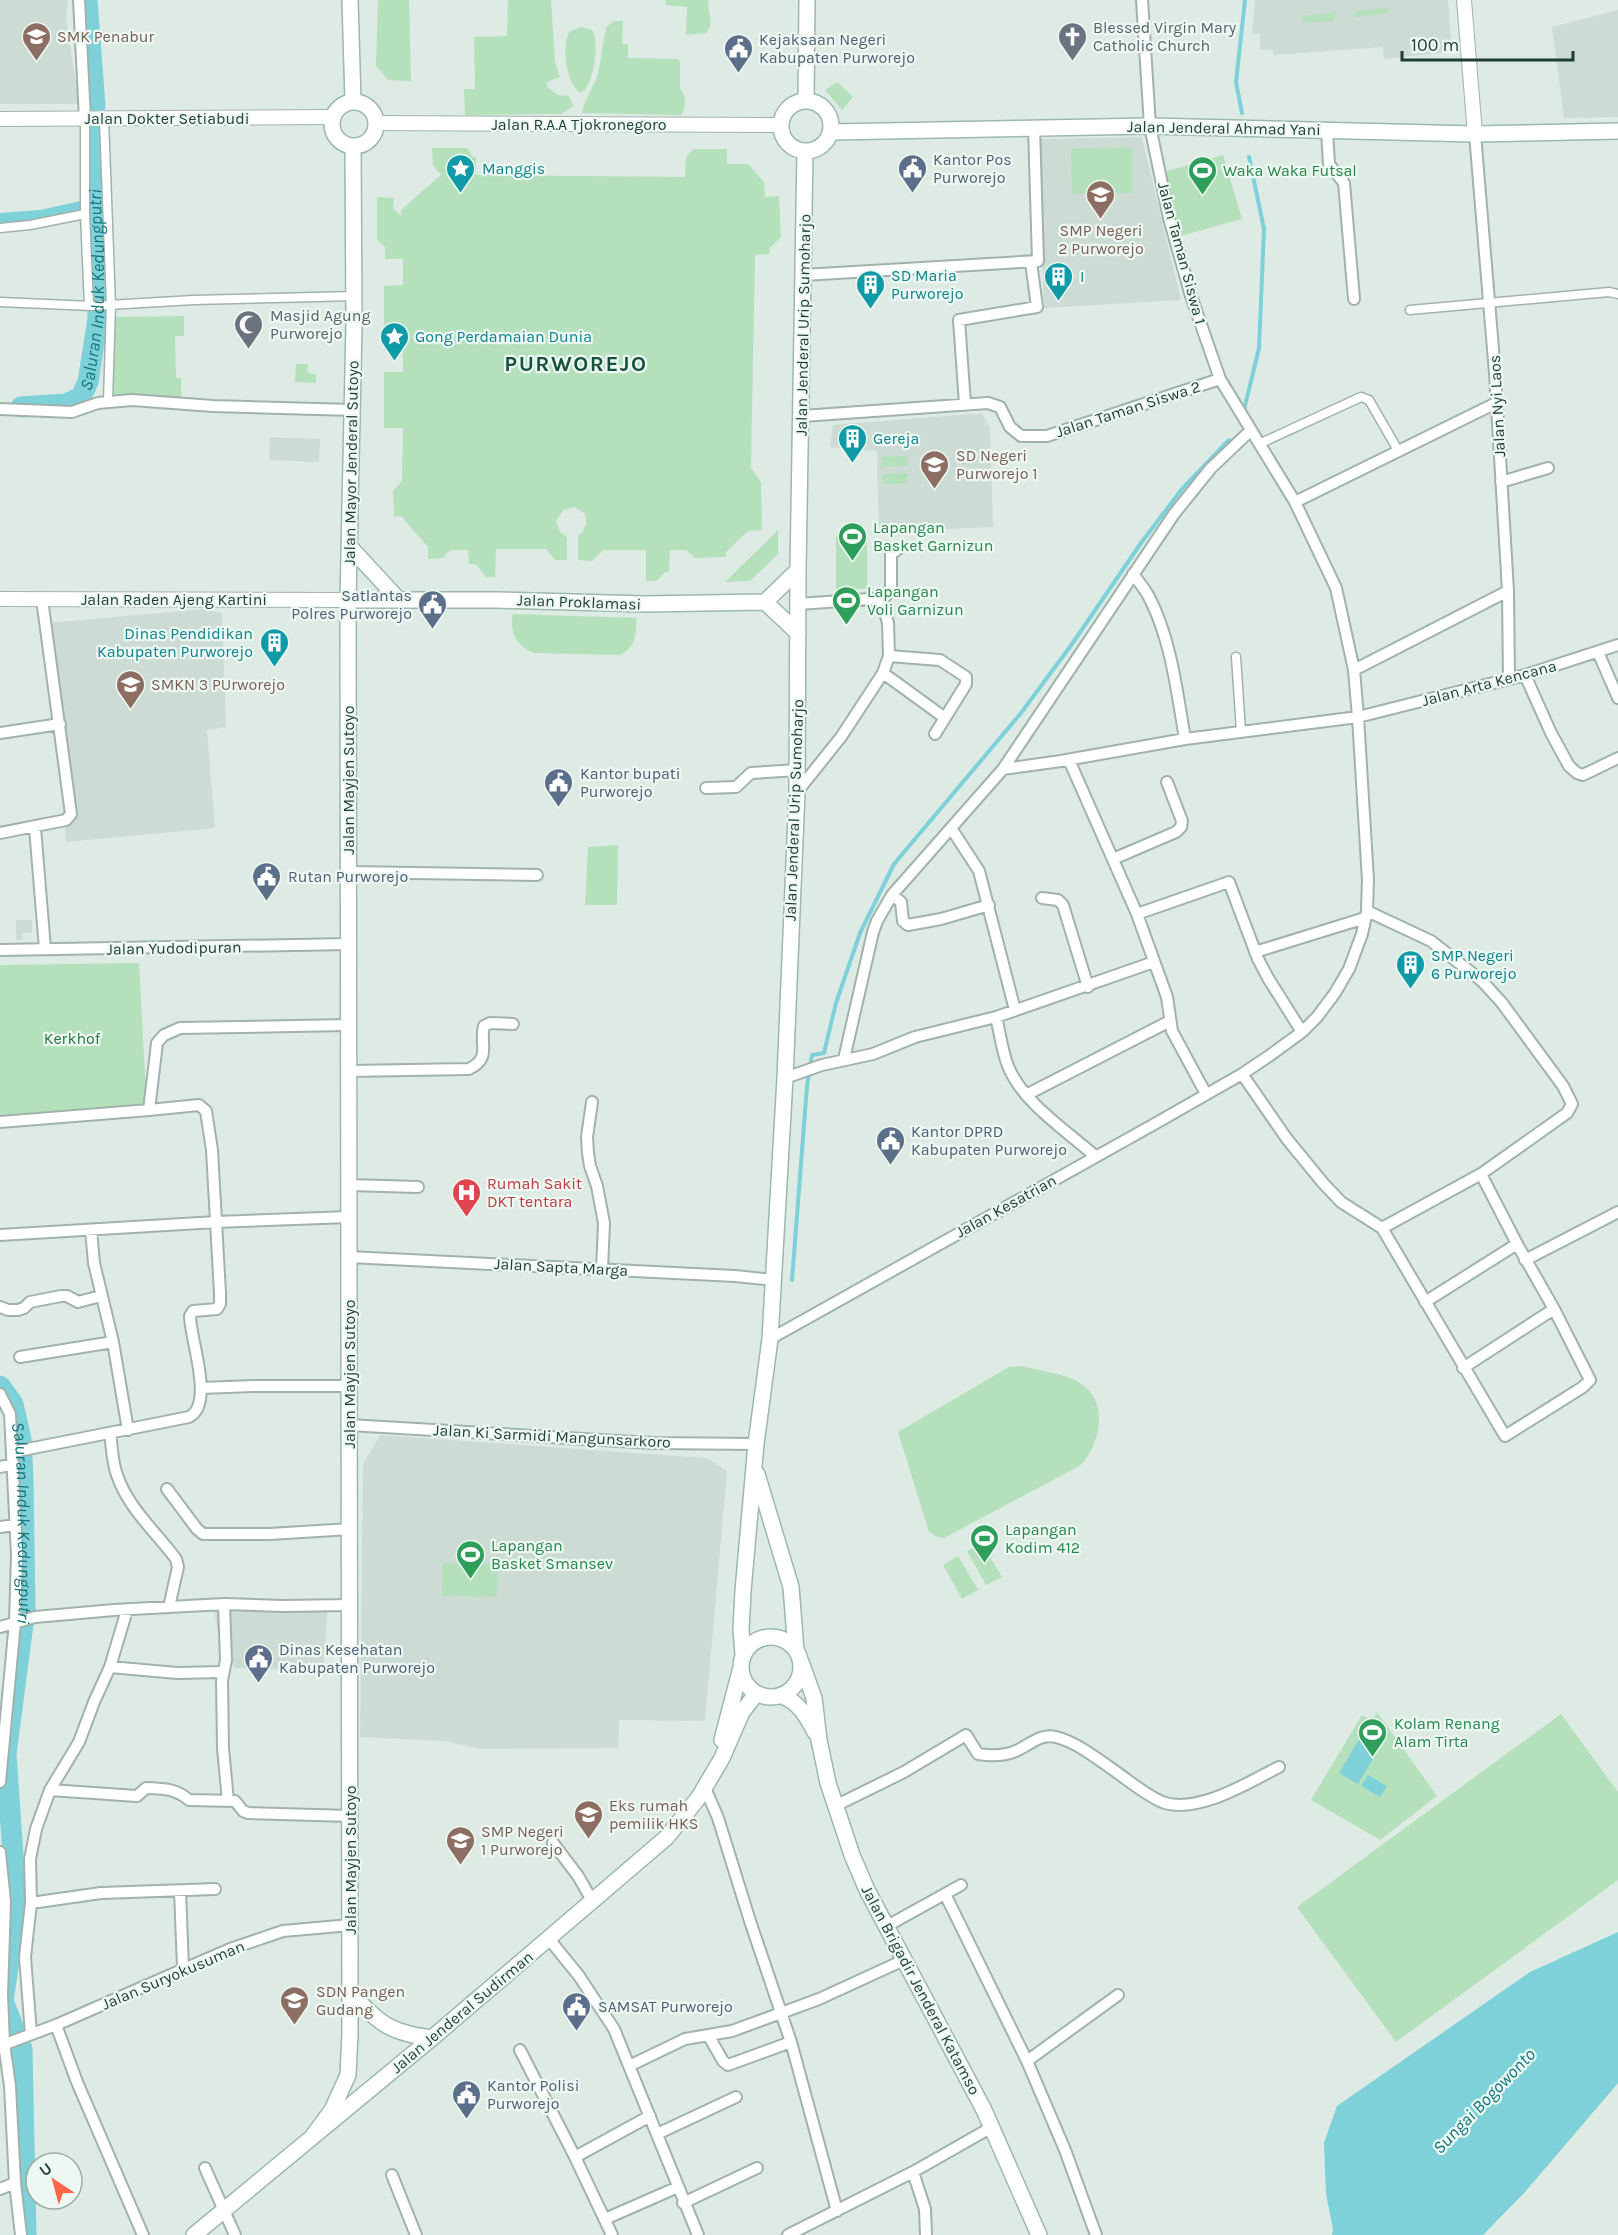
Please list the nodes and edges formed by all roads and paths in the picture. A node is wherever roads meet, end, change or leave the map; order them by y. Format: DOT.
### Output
graph roads {
  1 [pos="79,0"];
  2 [pos="350,0"];
  3 [pos="807,0"];
  4 [pos="1142,0"];
  5 [pos="1464,0"];
  6 [pos="353,101"];
  7 [pos="806,101"];
  8 [pos="333,117"];
  9 [pos="0,119"];
  10 [pos="85,119"];
  11 [pos="104,119"];
  12 [pos="377,123"];
  13 [pos="781,125"];
  14 [pos="1150,126"];
  15 [pos="1034,128"];
  16 [pos="1327,130"];
  17 [pos="1618,131"];
  18 [pos="831,132"];
  19 [pos="1475,134"];
  20 [pos="353,146"];
  21 [pos="805,151"];
  22 [pos="84,214"];
  23 [pos="0,228"];
  24 [pos="1031,262"];
  25 [pos="803,276"];
  26 [pos="1618,294"];
  27 [pos="354,296"];
  28 [pos="1354,299"];
  29 [pos="0,302"];
  30 [pos="1489,302"];
  31 [pos="90,306"];
  32 [pos="109,306"];
  33 [pos="1410,310"];
  34 [pos="1220,379"];
  35 [pos="108,401"];
  36 [pos="1496,403"];
  37 [pos="966,404"];
  38 [pos="0,409"];
  39 [pos="353,410"];
  40 [pos="802,416"];
  41 [pos="1251,430"];
  42 [pos="1259,444"];
  43 [pos="1399,452"];
  44 [pos="1548,468"];
  45 [pos="1501,482"];
  46 [pos="1295,502"];
  47 [pos="350,547"];
  48 [pos="898,549"];
  49 [pos="798,570"];
  50 [pos="1132,574"];
  51 [pos="1508,591"];
  52 [pos="0,599"];
  53 [pos="42,599"];
  54 [pos="398,599"];
  55 [pos="348,600"];
  56 [pos="874,600"];
  57 [pos="765,602"];
  58 [pos="798,604"];
  59 [pos="798,633"];
  60 [pos="1618,645"];
  61 [pos="1598,652"];
  62 [pos="889,656"];
  63 [pos="1236,657"];
  64 [pos="1354,670"];
  65 [pos="883,673"];
  66 [pos="1525,675"];
  67 [pos="1509,679"];
  68 [pos="1618,698"];
  69 [pos="1358,717"];
  70 [pos="945,718"];
  71 [pos="60,724"];
  72 [pos="1241,731"];
  73 [pos="0,733"];
  74 [pos="935,734"];
  75 [pos="1185,739"];
  76 [pos="1618,758"];
  77 [pos="1069,760"];
  78 [pos="1003,769"];
  79 [pos="798,770"];
  80 [pos="1167,782"];
  81 [pos="706,788"];
  82 [pos="797,792"];
  83 [pos="35,828"];
  84 [pos="951,828"];
  85 [pos="0,833"];
  86 [pos="1113,859"];
  87 [pos="348,872"];
  88 [pos="537,875"];
  89 [pos="892,895"];
  90 [pos="1042,898"];
  91 [pos="988,905"];
  92 [pos="1137,914"];
  93 [pos="1366,914"];
  94 [pos="349,944"];
  95 [pos="45,949"];
  96 [pos="0,950"];
  97 [pos="1256,952"];
  98 [pos="1154,962"];
  99 [pos="1088,987"];
  100 [pos="1015,1010"];
  101 [pos="996,1017"];
  102 [pos="1170,1020"];
  103 [pos="513,1024"];
  104 [pos="349,1025"];
  105 [pos="1302,1032"];
  106 [pos="844,1059"];
  107 [pos="349,1071"];
  108 [pos="1242,1074"];
  109 [pos="791,1075"];
  110 [pos="1206,1094"];
  111 [pos="1026,1095"];
  112 [pos="592,1101"];
  113 [pos="149,1110"];
  114 [pos="0,1122"];
  115 [pos="1095,1156"];
  116 [pos="1481,1174"];
  117 [pos="349,1185"];
  118 [pos="418,1187"];
  119 [pos="1618,1212"];
  120 [pos="349,1217"];
  121 [pos="216,1222"];
  122 [pos="1382,1228"];
  123 [pos="91,1230"];
  124 [pos="0,1235"];
  125 [pos="1517,1245"];
  126 [pos="349,1257"];
  127 [pos="1526,1260"];
  128 [pos="602,1269"];
  129 [pos="773,1280"];
  130 [pos="101,1296"];
  131 [pos="1425,1302"];
  132 [pos="0,1307"];
  133 [pos="1554,1309"];
  134 [pos="770,1339"];
  135 [pos="113,1342"];
  136 [pos="20,1357"];
  137 [pos="1463,1368"];
  138 [pos="349,1386"];
  139 [pos="201,1388"];
  140 [pos="0,1394"];
  141 [pos="349,1425"];
  142 [pos="128,1430"];
  143 [pos="110,1433"];
  144 [pos="756,1444"];
  145 [pos="20,1450"];
  146 [pos="14,1464"];
  147 [pos="0,1467"];
  148 [pos="755,1468"];
  149 [pos="167,1489"];
  150 [pos="15,1525"];
  151 [pos="0,1527"];
  152 [pos="350,1529"];
  153 [pos="224,1604"];
  154 [pos="350,1605"];
  155 [pos="169,1606"];
  156 [pos="128,1610"];
  157 [pos="18,1621"];
  158 [pos="0,1627"];
  159 [pos="743,1654"];
  160 [pos="799,1656"];
  161 [pos="110,1667"];
  162 [pos="740,1671"];
  163 [pos="223,1672"];
  164 [pos="756,1694"];
  165 [pos="782,1696"];
  166 [pos="819,1740"];
  167 [pos="1279,1767"];
  168 [pos="714,1772"];
  169 [pos="0,1782"];
  170 [pos="705,1788"];
  171 [pos="50,1790"];
  172 [pos="228,1801"];
  173 [pos="837,1805"];
  174 [pos="350,1816"];
  175 [pos="553,1843"];
  176 [pos="0,1852"];
  177 [pos="961,1885"];
  178 [pos="215,1889"];
  179 [pos="180,1891"];
  180 [pos="945,1894"];
  181 [pos="593,1902"];
  182 [pos="3,1903"];
  183 [pos="31,1903"];
  184 [pos="350,1925"];
  185 [pos="887,1926"];
  186 [pos="549,1939"];
  187 [pos="904,1960"];
  188 [pos="183,1968"];
  189 [pos="350,1992"];
  190 [pos="1118,1995"];
  191 [pos="782,2013"];
  192 [pos="56,2025"];
  193 [pos="27,2035"];
  194 [pos="708,2035"];
  195 [pos="432,2038"];
  196 [pos="791,2042"];
  197 [pos="5,2044"];
  198 [pos="520,2050"];
  199 [pos="1027,2061"];
  200 [pos="629,2066"];
  201 [pos="736,2097"];
  202 [pos="650,2116"];
  203 [pos="992,2127"];
  204 [pos="657,2134"];
  205 [pos="312,2137"];
  206 [pos="575,2157"];
  207 [pos="205,2168"];
  208 [pos="757,2168"];
  209 [pos="913,2172"];
  210 [pos="392,2175"];
  211 [pos="15,2183"];
  212 [pos="678,2187"];
  213 [pos="0,2189"];
  214 [pos="683,2203"];
  215 [pos="222,2210"];
  216 [pos="837,2211"];
  217 [pos="604,2219"];
  218 [pos="21,2235"];
  219 [pos="142,2235"];
  220 [pos="194,2235"];
  221 [pos="235,2235"];
  222 [pos="416,2235"];
  223 [pos="612,2235"];
  224 [pos="698,2235"];
  225 [pos="788,2235"];
  226 [pos="926,2235"];
  227 [pos="1039,2235"];
  228 [pos="1096,2235"];
  1 -- 10 [label="street"];
  2 -- 6 [label="main road"];
  3 -- 7 [label="main road"];
  4 -- 14 [label="street, Jalan Taman Siswa 1"];
  5 -- 19 [label="street"];
  6 -- 8 [label="main road"];
  6 -- 12 [label="main road"];
  7 -- 13 [label="main road"];
  7 -- 18 [label="main road"];
  8 -- 11 [label="street, Jalan Dokter Setiabudi"];
  8 -- 20 [label="main road"];
  9 -- 10 [label="street, Jalan Dokter Setiabudi"];
  10 -- 11 [label="street, Jalan Dokter Setiabudi"];
  10 -- 22 [label="street"];
  11 -- 32 [label="street"];
  12 -- 13 [label="street, Jalan R.A.A Tjokronegoro"];
  12 -- 20 [label="main road"];
  13 -- 21 [label="main road"];
  14 -- 15 [label="main road, Jalan Jenderal Ahmad Yani"];
  14 -- 16 [label="main road, Jalan Jenderal Ahmad Yani"];
  14 -- 34 [label="street, Jalan Taman Siswa 1"];
  15 -- 18 [label="main road, Jalan Jenderal Ahmad Yani"];
  15 -- 24 [label="street"];
  16 -- 19 [label="main road, Jalan Jenderal Ahmad Yani"];
  16 -- 28 [label="street"];
  17 -- 19 [label="main road, Jalan Jenderal Ahmad Yani"];
  18 -- 21 [label="main road"];
  19 -- 30 [label="street, Jalan Nyi Laos"];
  20 -- 27 [label="main road, Jalan Mayor Jenderal Sutoyo"];
  21 -- 25 [label="main road, Jalan Jenderal Urip Sumoharjo"];
  22 -- 23 [label="street"];
  22 -- 31 [label="street"];
  24 -- 25 [label="street"];
  24 -- 37 [label="street"];
  25 -- 40 [label="main road, Jalan Jenderal Urip Sumoharjo"];
  26 -- 30 [label="street"];
  27 -- 32 [label="street"];
  27 -- 39 [label="main road, Jalan Mayor Jenderal Sutoyo"];
  29 -- 31 [label="street"];
  30 -- 33 [label="street"];
  30 -- 36 [label="street, Jalan Nyi Laos"];
  31 -- 32 [label="street"];
  32 -- 35 [label="street"];
  34 -- 37 [label="street, Jalan Taman Siswa 2"];
  34 -- 41 [label="street, Jalan Taman Siswa 1"];
  35 -- 38 [label="street"];
  35 -- 39 [label="street"];
  36 -- 43 [label="street"];
  36 -- 45 [label="street, Jalan Nyi Laos"];
  37 -- 40 [label="street, Jalan Taman Siswa 2"];
  39 -- 47 [label="main road, Jalan Mayor Jenderal Sutoyo"];
  40 -- 49 [label="main road, Jalan Jenderal Urip Sumoharjo"];
  41 -- 42 [label="street, Jalan Taman Siswa 1"];
  41 -- 50 [label="street"];
  42 -- 43 [label="street"];
  42 -- 46 [label="street, Jalan Taman Siswa 1"];
  43 -- 46 [label="street"];
  44 -- 45 [label="street"];
  45 -- 51 [label="street, Jalan Nyi Laos"];
  46 -- 64 [label="street, Jalan Taman Siswa 1"];
  47 -- 54 [label="main road"];
  47 -- 55 [label="main road, Jalan Mayor Jenderal Sutoyo"];
  48 -- 56 [label="street"];
  49 -- 57 [label="main road"];
  49 -- 58 [label="main road, Jalan Jenderal Urip Sumoharjo"];
  50 -- 75 [label="street"];
  50 -- 78 [label="street"];
  51 -- 64 [label="street"];
  51 -- 67 [label="street, Jalan Nyi Laos"];
  52 -- 53 [label="street, Jalan Raden Ajeng Kartini"];
  53 -- 55 [label="street, Jalan Raden Ajeng Kartini"];
  53 -- 71 [label="street"];
  54 -- 55 [label="main road, Jalan Proklamasi"];
  54 -- 57 [label="main road, Jalan Proklamasi"];
  55 -- 87 [label="main road, Jalan Mayjen Sutoyo"];
  56 -- 58 [label="street"];
  56 -- 62 [label="street"];
  57 -- 59 [label="main road"];
  58 -- 59 [label="main road, Jalan Jenderal Urip Sumoharjo"];
  59 -- 79 [label="main road, Jalan Jenderal Urip Sumoharjo"];
  60 -- 61 [label="street, Jalan Arta Kencana"];
  61 -- 66 [label="street, Jalan Arta Kencana"];
  61 -- 68 [label="street"];
  62 -- 65 [label="street"];
  62 -- 70 [label="street"];
  63 -- 72 [label="street"];
  64 -- 69 [label="street, Jalan Taman Siswa 1"];
  65 -- 70 [label="street"];
  65 -- 82 [label="street"];
  66 -- 67 [label="street, Jalan Arta Kencana"];
  66 -- 76 [label="street"];
  67 -- 69 [label="street, Jalan Arta Kencana"];
  69 -- 72 [label="street, Jalan Arta Kencana"];
  69 -- 93 [label="street, Jalan Kesatrian"];
  70 -- 74 [label="street"];
  71 -- 73 [label="street"];
  71 -- 83 [label="street"];
  72 -- 75 [label="street, Jalan Arta Kencana"];
  75 -- 77 [label="street, Jalan Arta Kencana"];
  77 -- 78 [label="street, Jalan Arta Kencana"];
  77 -- 86 [label="street"];
  78 -- 84 [label="street"];
  79 -- 81 [label="street"];
  79 -- 82 [label="main road, Jalan Jenderal Urip Sumoharjo"];
  80 -- 86 [label="street"];
  82 -- 109 [label="main road, Jalan Jenderal Urip Sumoharjo"];
  83 -- 85 [label="street"];
  83 -- 95 [label="street"];
  84 -- 89 [label="street"];
  84 -- 91 [label="street"];
  86 -- 92 [label="street"];
  87 -- 88 [label="street"];
  87 -- 94 [label="main road, Jalan Mayjen Sutoyo"];
  89 -- 91 [label="street"];
  89 -- 106 [label="street"];
  90 -- 99 [label="street"];
  91 -- 100 [label="street"];
  92 -- 97 [label="street"];
  92 -- 98 [label="street"];
  93 -- 97 [label="street"];
  93 -- 105 [label="street, Jalan Kesatrian"];
  93 -- 116 [label="street"];
  94 -- 95 [label="street, Jalan Yudodipuran"];
  94 -- 104 [label="main road, Jalan Mayjen Sutoyo"];
  95 -- 96 [label="street, Jalan Yudodipuran"];
  97 -- 105 [label="street"];
  98 -- 99 [label="street"];
  98 -- 102 [label="street"];
  99 -- 100 [label="street"];
  100 -- 101 [label="street"];
  101 -- 106 [label="street"];
  101 -- 111 [label="street"];
  102 -- 110 [label="street"];
  102 -- 111 [label="street"];
  103 -- 107 [label="street"];
  104 -- 107 [label="main road, Jalan Mayjen Sutoyo"];
  104 -- 113 [label="street"];
  105 -- 108 [label="street, Jalan Kesatrian"];
  106 -- 109 [label="street"];
  107 -- 117 [label="main road, Jalan Mayjen Sutoyo"];
  108 -- 110 [label="street, Jalan Kesatrian"];
  108 -- 122 [label="street"];
  109 -- 129 [label="main road, Jalan Jenderal Urip Sumoharjo"];
  110 -- 115 [label="street, Jalan Kesatrian"];
  111 -- 115 [label="street"];
  112 -- 128 [label="street"];
  113 -- 114 [label="street"];
  113 -- 121 [label="street"];
  115 -- 134 [label="street, Jalan Kesatrian"];
  116 -- 122 [label="street"];
  116 -- 125 [label="street"];
  117 -- 118 [label="street"];
  117 -- 120 [label="main road, Jalan Mayjen Sutoyo"];
  119 -- 127 [label="street"];
  120 -- 121 [label="street"];
  120 -- 126 [label="main road, Jalan Mayjen Sutoyo"];
  121 -- 123 [label="street"];
  121 -- 139 [label="street"];
  122 -- 131 [label="street"];
  123 -- 124 [label="street"];
  123 -- 130 [label="street"];
  125 -- 127 [label="street"];
  125 -- 131 [label="street"];
  126 -- 128 [label="street, Jalan Sapta Marga"];
  126 -- 138 [label="main road, Jalan Mayjen Sutoyo"];
  127 -- 133 [label="street"];
  128 -- 129 [label="street, Jalan Sapta Marga"];
  129 -- 134 [label="main road, Jalan Jenderal Urip Sumoharjo"];
  130 -- 132 [label="street"];
  130 -- 135 [label="street"];
  131 -- 137 [label="street"];
  133 -- 137 [label="street"];
  133 -- 137 [label="street"];
  134 -- 144 [label="main road, Jalan Jenderal Urip Sumoharjo"];
  135 -- 136 [label="street"];
  135 -- 142 [label="street"];
  138 -- 139 [label="street"];
  138 -- 141 [label="main road, Jalan Mayjen Sutoyo"];
  139 -- 142 [label="street"];
  140 -- 145 [label="street"];
  141 -- 144 [label="street, Jalan Ki Sarmidi Mangunsarkoro"];
  141 -- 152 [label="main road, Jalan Mayjen Sutoyo"];
  142 -- 143 [label="street"];
  143 -- 145 [label="street"];
  143 -- 155 [label="street"];
  144 -- 148 [label="main road, Jalan Jenderal Urip Sumoharjo"];
  145 -- 146 [label="street"];
  146 -- 147 [label="street"];
  146 -- 150 [label="street"];
  148 -- 159 [label="main road, Jalan Jenderal Urip Sumoharjo"];
  148 -- 160 [label="main road"];
  149 -- 152 [label="street"];
  150 -- 151 [label="street"];
  150 -- 157 [label="street"];
  152 -- 154 [label="main road, Jalan Mayjen Sutoyo"];
  153 -- 154 [label="street"];
  153 -- 155 [label="street"];
  153 -- 163 [label="street"];
  154 -- 174 [label="main road, Jalan Mayjen Sutoyo"];
  155 -- 156 [label="street"];
  156 -- 157 [label="street"];
  156 -- 161 [label="street"];
  157 -- 158 [label="street"];
  157 -- 169 [label="street"];
  159 -- 160 [label="main road"];
  159 -- 162 [label="main road"];
  160 -- 165 [label="main road"];
  160 -- 166 [label="main road"];
  161 -- 163 [label="street"];
  161 -- 171 [label="street"];
  162 -- 164 [label="main road"];
  162 -- 168 [label="main road"];
  163 -- 172 [label="street"];
  164 -- 165 [label="main road"];
  164 -- 168 [label="main road"];
  165 -- 166 [label="main road"];
  166 -- 173 [label="main road, Jalan Brigadir Jenderal Katamso"];
  167 -- 173 [label="street"];
  168 -- 170 [label="main road, Jalan Jenderal Sudirman"];
  170 -- 181 [label="main road, Jalan Jenderal Sudirman"];
  170 -- 191 [label="street"];
  171 -- 172 [label="street"];
  171 -- 183 [label="street"];
  172 -- 174 [label="street"];
  173 -- 185 [label="main road, Jalan Brigadir Jenderal Katamso"];
  174 -- 184 [label="main road, Jalan Mayjen Sutoyo"];
  175 -- 181 [label="street"];
  176 -- 182 [label="street"];
  177 -- 180 [label="street"];
  178 -- 179 [label="street"];
  179 -- 183 [label="street"];
  179 -- 188 [label="street"];
  180 -- 185 [label="street"];
  180 -- 199 [label="street"];
  181 -- 186 [label="main road, Jalan Jenderal Sudirman"];
  182 -- 197 [label="street"];
  183 -- 193 [label="street"];
  184 -- 188 [label="street, Jalan Suryokusuman"];
  184 -- 189 [label="main road, Jalan Mayjen Sutoyo"];
  185 -- 187 [label="main road, Jalan Brigadir Jenderal Katamso"];
  186 -- 195 [label="main road, Jalan Jenderal Sudirman"];
  186 -- 200 [label="street"];
  187 -- 191 [label="street"];
  187 -- 203 [label="main road, Jalan Brigadir Jenderal Katamso"];
  188 -- 192 [label="street, Jalan Suryokusuman"];
  189 -- 195 [label="main road"];
  189 -- 205 [label="main road, Jalan Mayjen Sutoyo"];
  190 -- 199 [label="street"];
  191 -- 194 [label="street"];
  191 -- 196 [label="street"];
  192 -- 193 [label="street, Jalan Suryokusuman"];
  192 -- 219 [label="street"];
  193 -- 197 [label="street, Jalan Suryokusuman"];
  194 -- 196 [label="street"];
  194 -- 200 [label="street"];
  195 -- 205 [label="main road, Jalan Jenderal Sudirman"];
  196 -- 216 [label="street"];
  197 -- 211 [label="street"];
  198 -- 206 [label="street"];
  199 -- 228 [label="street"];
  200 -- 202 [label="street"];
  201 -- 204 [label="street"];
  202 -- 204 [label="street"];
  202 -- 206 [label="street"];
  203 -- 209 [label="street"];
  203 -- 227 [label="main road, Jalan Brigadir Jenderal Katamso"];
  204 -- 212 [label="street"];
  205 -- 215 [label="main road, Jalan Jenderal Sudirman"];
  206 -- 217 [label="street"];
  207 -- 215 [label="street"];
  208 -- 214 [label="street"];
  209 -- 216 [label="street"];
  209 -- 226 [label="street"];
  210 -- 222 [label="street"];
  211 -- 213 [label="street"];
  211 -- 218 [label="street"];
  212 -- 214 [label="street"];
  212 -- 217 [label="street"];
  214 -- 224 [label="street"];
  215 -- 220 [label="main road, Jalan Jenderal Sudirman"];
  215 -- 221 [label="street"];
  216 -- 225 [label="street"];
  217 -- 223 [label="street"];
}
